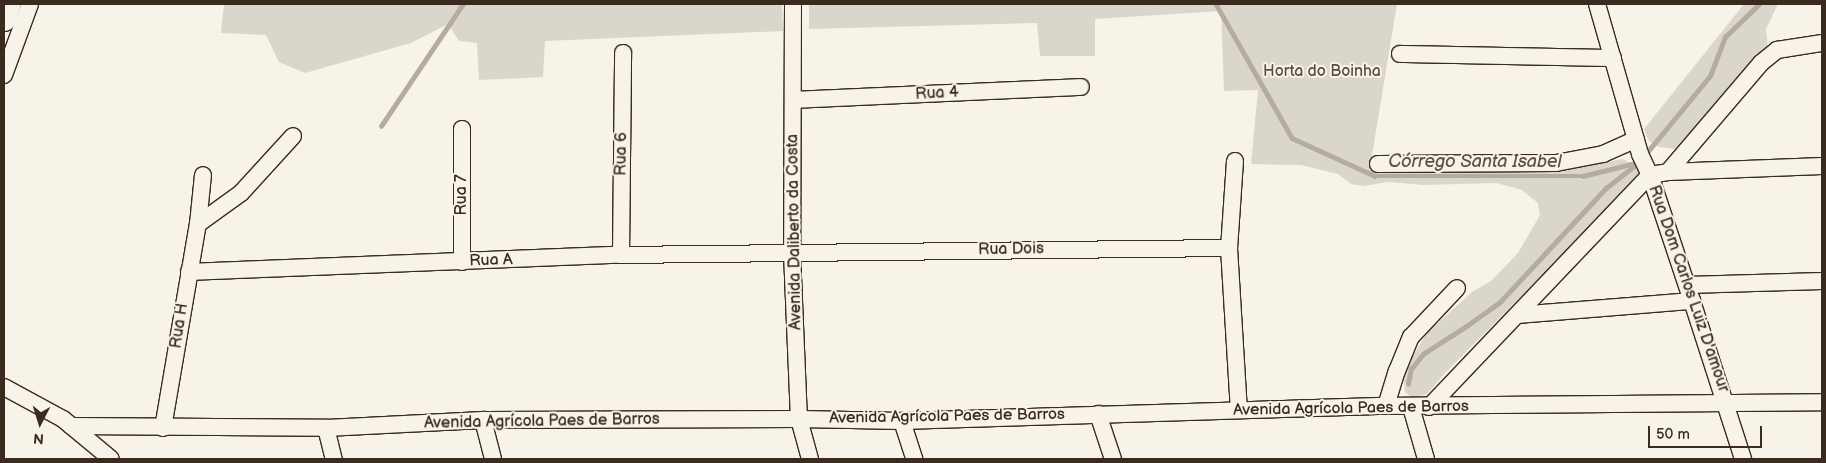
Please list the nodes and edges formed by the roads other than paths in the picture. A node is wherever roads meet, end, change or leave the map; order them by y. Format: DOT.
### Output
graph roads {
  1 [pos="10,4"];
  2 [pos="30,4"];
  3 [pos="793,4"];
  4 [pos="1597,4"];
  5 [pos="4,19"];
  6 [pos="1822,43"];
  7 [pos="624,53"];
  8 [pos="1400,54"];
  9 [pos="1613,58"];
  10 [pos="4,75"];
  11 [pos="1081,87"];
  12 [pos="794,100"];
  13 [pos="462,129"];
  14 [pos="293,136"];
  15 [pos="1643,158"];
  16 [pos="1235,161"];
  17 [pos="1378,164"];
  18 [pos="1822,166"];
  19 [pos="1668,172"];
  20 [pos="203,175"];
  21 [pos="198,224"];
  22 [pos="1229,248"];
  23 [pos="792,253"];
  24 [pos="621,255"];
  25 [pos="462,262"];
  26 [pos="189,272"];
  27 [pos="1822,281"];
  28 [pos="1457,288"];
  29 [pos="1690,293"];
  30 [pos="1517,315"];
  31 [pos="4,378"];
  32 [pos="4,387"];
  33 [pos="1727,402"];
  34 [pos="1822,402"];
  35 [pos="34,403"];
  36 [pos="1386,406"];
  37 [pos="1411,407"];
  38 [pos="1430,407"];
  39 [pos="1239,410"];
  40 [pos="1098,414"];
  41 [pos="799,419"];
  42 [pos="483,420"];
  43 [pos="902,421"];
  44 [pos="71,426"];
  45 [pos="163,428"];
  46 [pos="326,428"];
  47 [pos="111,459"];
  48 [pos="334,459"];
  49 [pos="493,459"];
  50 [pos="810,459"];
  51 [pos="914,459"];
  52 [pos="1113,459"];
  53 [pos="1426,459"];
  54 [pos="1743,459"];
  1 -- 5 [label="highway"];
  2 -- 10 [label="street"];
  3 -- 12 [label="street, Avenida Daliberto da Costa"];
  4 -- 9 [label="street, Rua Dom Carlos Luiz D'amour"];
  6 -- 19 [label="street"];
  7 -- 24 [label="street, Rua 6"];
  8 -- 9 [label="street"];
  9 -- 15 [label="street, Rua Dom Carlos Luiz D'amour"];
  11 -- 12 [label="street, Rua 4"];
  12 -- 23 [label="street, Avenida Daliberto da Costa"];
  13 -- 25 [label="street, Rua 7"];
  14 -- 21 [label="street"];
  15 -- 17 [label="street, Rua Dom Carlos Luiz D'amour"];
  15 -- 19 [label="street, Rua Dom Carlos Luiz D'amour"];
  15 -- 29 [label="street, Rua Dom Carlos Luiz D'amour"];
  15 -- 30 [label="street"];
  16 -- 22 [label="street"];
  18 -- 19 [label="street, Rua Dom Carlos Luiz D'amour"];
  20 -- 21 [label="street, Rua H"];
  21 -- 26 [label="street, Rua H"];
  22 -- 23 [label="street, Rua Dois"];
  22 -- 39 [label="street"];
  23 -- 24 [label="street, Rua A"];
  23 -- 41 [label="street, Avenida Daliberto da Costa"];
  24 -- 25 [label="street, Rua A"];
  25 -- 26 [label="street, Rua A"];
  26 -- 45 [label="street, Rua H"];
  27 -- 29 [label="street"];
  28 -- 36 [label="street"];
  29 -- 30 [label="street"];
  29 -- 33 [label="street, Rua Dom Carlos Luiz D'amour"];
  30 -- 38 [label="street"];
  31 -- 35 [label="street"];
  32 -- 35 [label="street"];
  33 -- 34 [label="street, Avenida Agrícola Paes de Barros"];
  33 -- 38 [label="street, Avenida Agrícola Paes de Barros"];
  33 -- 54 [label="street, Rua Dom Carlos Luiz D'amour"];
  35 -- 44 [label="street"];
  36 -- 37 [label="street, Avenida Agrícola Paes de Barros"];
  36 -- 39 [label="street, Avenida Agrícola Paes de Barros"];
  37 -- 38 [label="street, Avenida Agrícola Paes de Barros"];
  37 -- 53 [label="street"];
  39 -- 40 [label="street, Avenida Agrícola Paes de Barros"];
  40 -- 43 [label="street, Avenida Agrícola Paes de Barros"];
  40 -- 52 [label="street"];
  41 -- 42 [label="street, Avenida Agrícola Paes de Barros"];
  41 -- 43 [label="street, Avenida Agrícola Paes de Barros"];
  41 -- 50 [label="street, Avenida Daliberto da Costa"];
  42 -- 46 [label="street, Avenida Agrícola Paes de Barros"];
  42 -- 49 [label="street"];
  43 -- 51 [label="street"];
  44 -- 45 [label="street, Avenida Agrícola Paes de Barros"];
  44 -- 47 [label="street"];
  45 -- 46 [label="street, Avenida Agrícola Paes de Barros"];
  46 -- 48 [label="street"];
}
